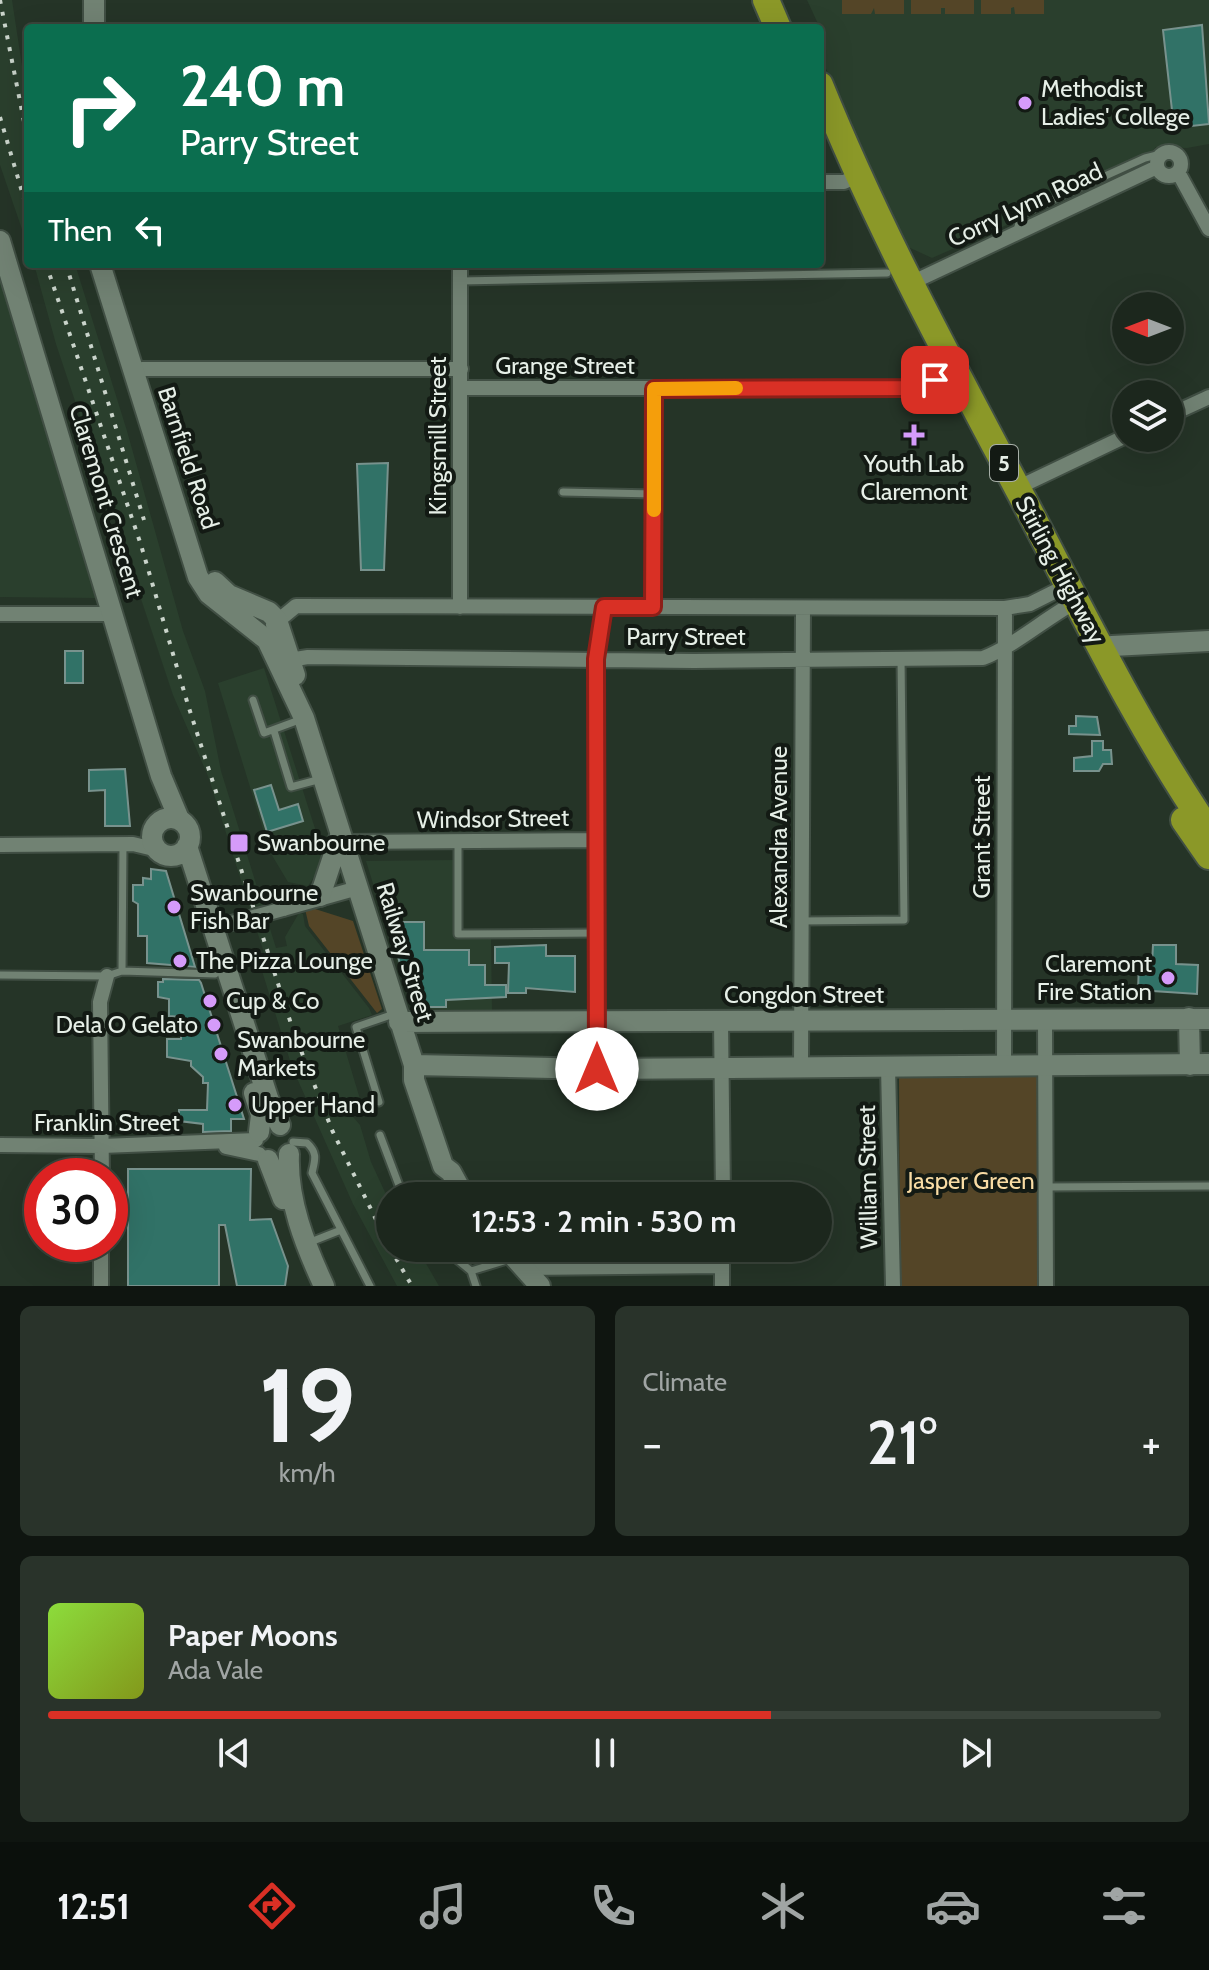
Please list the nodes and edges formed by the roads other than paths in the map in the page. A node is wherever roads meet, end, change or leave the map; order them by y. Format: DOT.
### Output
graph roads {
  1 [pos="766,0"];
  2 [pos="785,0"];
  3 [pos="776,24"];
  4 [pos="795,24"];
  5 [pos="824,104"];
  6 [pos="824,137"];
  7 [pos="1159,161"];
  8 [pos="1178,172"];
  9 [pos="840,180"];
  10 [pos="1209,229"];
  11 [pos="0,241"];
  12 [pos="101,268"];
  13 [pos="109,268"];
  14 [pos="460,268"];
  15 [pos="899,278"];
  16 [pos="461,281"];
  17 [pos="142,369"];
  18 [pos="461,369"];
  19 [pos="948,374"];
  20 [pos="461,388"];
  21 [pos="654,389"];
  22 [pos="1209,397"];
  23 [pos="1184,409"];
  24 [pos="1112,443"];
  25 [pos="1017,488"];
  26 [pos="563,492"];
  27 [pos="654,494"];
  28 [pos="1066,597"];
  29 [pos="460,607"];
  30 [pos="604,607"];
  31 [pos="653,607"];
  32 [pos="803,608"];
  33 [pos="1005,608"];
  34 [pos="0,614"];
  35 [pos="113,614"];
  36 [pos="273,616"];
  37 [pos="267,640"];
  38 [pos="1209,641"];
  39 [pos="1005,650"];
  40 [pos="1103,651"];
  41 [pos="901,658"];
  42 [pos="596,659"];
  43 [pos="802,659"];
  44 [pos="285,661"];
  45 [pos="253,700"];
  46 [pos="304,718"];
  47 [pos="274,731"];
  48 [pos="324,778"];
  49 [pos="173,819"];
  50 [pos="1209,831"];
  51 [pos="341,839"];
  52 [pos="596,840"];
  53 [pos="458,841"];
  54 [pos="0,845"];
  55 [pos="155,846"];
  56 [pos="1209,856"];
  57 [pos="356,882"];
  58 [pos="320,896"];
  59 [pos="801,921"];
  60 [pos="215,928"];
  61 [pos="597,933"];
  62 [pos="122,971"];
  63 [pos="215,974"];
  64 [pos="0,975"];
  65 [pos="107,976"];
  66 [pos="398,1018"];
  67 [pos="1199,1018"];
  68 [pos="1004,1020"];
  69 [pos="1045,1020"];
  70 [pos="598,1021"];
  71 [pos="721,1021"];
  72 [pos="801,1021"];
  73 [pos="414,1065"];
  74 [pos="1200,1065"];
  75 [pos="1004,1066"];
  76 [pos="1045,1066"];
  77 [pos="724,1067"];
  78 [pos="801,1067"];
  79 [pos="888,1067"];
  80 [pos="597,1069"];
  81 [pos="379,1102"];
  82 [pos="280,1125"];
  83 [pos="380,1135"];
  84 [pos="0,1145"];
  85 [pos="102,1146"];
  86 [pos="260,1147"];
  87 [pos="291,1148"];
  88 [pos="102,1158"];
  89 [pos="398,1182"];
  90 [pos="456,1182"];
  91 [pos="723,1182"];
  92 [pos="1209,1186"];
  93 [pos="1046,1187"];
  94 [pos="341,1230"];
  95 [pos="306,1243"];
  96 [pos="101,1262"];
  97 [pos="460,1262"];
  98 [pos="493,1262"];
  99 [pos="519,1262"];
  100 [pos="619,1262"];
  101 [pos="722,1262"];
  102 [pos="722,1266"];
  103 [pos="471,1271"];
  104 [pos="101,1286"];
  105 [pos="311,1286"];
  106 [pos="324,1286"];
  107 [pos="370,1286"];
  108 [pos="476,1286"];
  109 [pos="540,1286"];
  110 [pos="722,1286"];
  111 [pos="893,1286"];
  112 [pos="1046,1286"];
  1 -- 3 [label="highway"];
  2 -- 4 [label="highway"];
  5 -- 9 [label="highway, Stirling Highway / 5"];
  6 -- 9 [label="highway, Stirling Highway / 5"];
  7 -- 8 [label="street"];
  7 -- 8 [label="street"];
  7 -- 15 [label="street, Corry Lynn Road"];
  8 -- 10 [label="street"];
  9 -- 15 [label="highway, Stirling Highway / 5"];
  11 -- 35 [label="street, Claremont Crescent"];
  12 -- 37 [label="street, Barnfield Road"];
  13 -- 17 [label="street, Barnfield Road"];
  14 -- 16 [label="street, Kingsmill Street"];
  15 -- 16 [label="lane"];
  15 -- 19 [label="highway, Stirling Highway / 5"];
  16 -- 18 [label="street, Kingsmill Street"];
  17 -- 18 [label="street, Grange Street"];
  17 -- 36 [label="street, Barnfield Road"];
  18 -- 20 [label="street, Kingsmill Street"];
  19 -- 21 [label="street, Grange Street"];
  19 -- 25 [label="highway, Stirling Highway / 5"];
  19 -- 28 [label="highway, Stirling Highway / 5"];
  20 -- 21 [label="street, Grange Street"];
  20 -- 29 [label="street, Kingsmill Street"];
  21 -- 27 [label="lane"];
  22 -- 23 [label="street"];
  24 -- 25 [label="street"];
  25 -- 28 [label="highway, Stirling Highway / 5"];
  26 -- 27 [label="lane"];
  27 -- 31 [label="lane"];
  28 -- 33 [label="street, Parry Street"];
  28 -- 39 [label="street, Parry Street"];
  28 -- 40 [label="highway, Stirling Highway / 5"];
  28 -- 56 [label="highway, Stirling Highway / 5"];
  29 -- 30 [label="street, Parry Street"];
  29 -- 36 [label="street, Parry Street"];
  30 -- 31 [label="street, Parry Street"];
  30 -- 42 [label="street"];
  31 -- 32 [label="street, Parry Street"];
  32 -- 33 [label="street, Parry Street"];
  32 -- 43 [label="street, Alexandra Avenue"];
  33 -- 39 [label="street, Grant Street"];
  34 -- 35 [label="street"];
  35 -- 49 [label="street, Claremont Crescent"];
  36 -- 37 [label="street"];
  36 -- 44 [label="street, Railway Street"];
  37 -- 44 [label="street, Railway Street"];
  38 -- 40 [label="street"];
  39 -- 41 [label="street, Parry Street"];
  39 -- 68 [label="street, Grant Street"];
  40 -- 50 [label="highway, Stirling Highway / 5"];
  41 -- 43 [label="street, Parry Street"];
  41 -- 59 [label="lane"];
  42 -- 43 [label="street, Parry Street"];
  42 -- 44 [label="street, Parry Street"];
  42 -- 52 [label="street"];
  43 -- 59 [label="street, Alexandra Avenue"];
  44 -- 46 [label="street, Railway Street"];
  45 -- 47 [label="lane"];
  46 -- 47 [label="lane"];
  46 -- 48 [label="street, Railway Street"];
  47 -- 48 [label="lane"];
  48 -- 51 [label="street, Railway Street"];
  49 -- 55 [label="street"];
  49 -- 55 [label="street, Claremont Crescent"];
  51 -- 53 [label="street, Windsor Street"];
  51 -- 57 [label="street, Railway Street"];
  51 -- 58 [label="street"];
  52 -- 53 [label="street, Windsor Street"];
  52 -- 61 [label="street"];
  53 -- 61 [label="lane"];
  54 -- 55 [label="street"];
  55 -- 60 [label="street, Claremont Crescent"];
  55 -- 62 [label="lane"];
  57 -- 58 [label="street"];
  57 -- 66 [label="street, Railway Street"];
  58 -- 60 [label="street, bridge"];
  59 -- 72 [label="street, Alexandra Avenue"];
  60 -- 63 [label="street, Claremont Crescent"];
  60 -- 82 [label="street, Claremont Crescent"];
  61 -- 70 [label="street"];
  62 -- 63 [label="lane"];
  62 -- 65 [label="lane"];
  63 -- 86 [label="street, Claremont Crescent"];
  64 -- 65 [label="lane"];
  65 -- 85 [label="street"];
  66 -- 70 [label="street, Congdon Street"];
  66 -- 73 [label="street, Railway Street"];
  66 -- 81 [label="lane"];
  67 -- 69 [label="street, Congdon Street"];
  67 -- 74 [label="street"];
  68 -- 69 [label="street, Congdon Street"];
  68 -- 72 [label="street, Congdon Street"];
  68 -- 75 [label="street, Grant Street"];
  69 -- 76 [label="street"];
  70 -- 71 [label="street, Congdon Street"];
  70 -- 80 [label="street"];
  71 -- 72 [label="street, Congdon Street"];
  71 -- 77 [label="street"];
  72 -- 78 [label="street, Alexandra Avenue"];
  73 -- 80 [label="street"];
  73 -- 90 [label="street, Railway Street"];
  74 -- 76 [label="street"];
  75 -- 76 [label="street"];
  75 -- 79 [label="street"];
  76 -- 93 [label="street"];
  77 -- 78 [label="street"];
  77 -- 80 [label="street"];
  77 -- 91 [label="street"];
  78 -- 79 [label="street"];
  79 -- 111 [label="street, William Street"];
  82 -- 86 [label="street"];
  82 -- 87 [label="street"];
  83 -- 89 [label="lane"];
  84 -- 85 [label="street, Franklin Street"];
  85 -- 86 [label="street, Franklin Street"];
  85 -- 88 [label="street"];
  86 -- 87 [label="street"];
  86 -- 105 [label="street, Claremont Crescent"];
  87 -- 94 [label="lane"];
  87 -- 95 [label="street"];
  92 -- 93 [label="lane"];
  93 -- 112 [label="street"];
  94 -- 95 [label="lane"];
  94 -- 107 [label="lane"];
  95 -- 106 [label="street"];
  96 -- 104 [label="street"];
  97 -- 103 [label="lane"];
  98 -- 103 [label="lane"];
  99 -- 109 [label="street"];
  100 -- 102 [label="street"];
  101 -- 102 [label="street"];
  102 -- 110 [label="street"];
  103 -- 108 [label="lane"];
}
